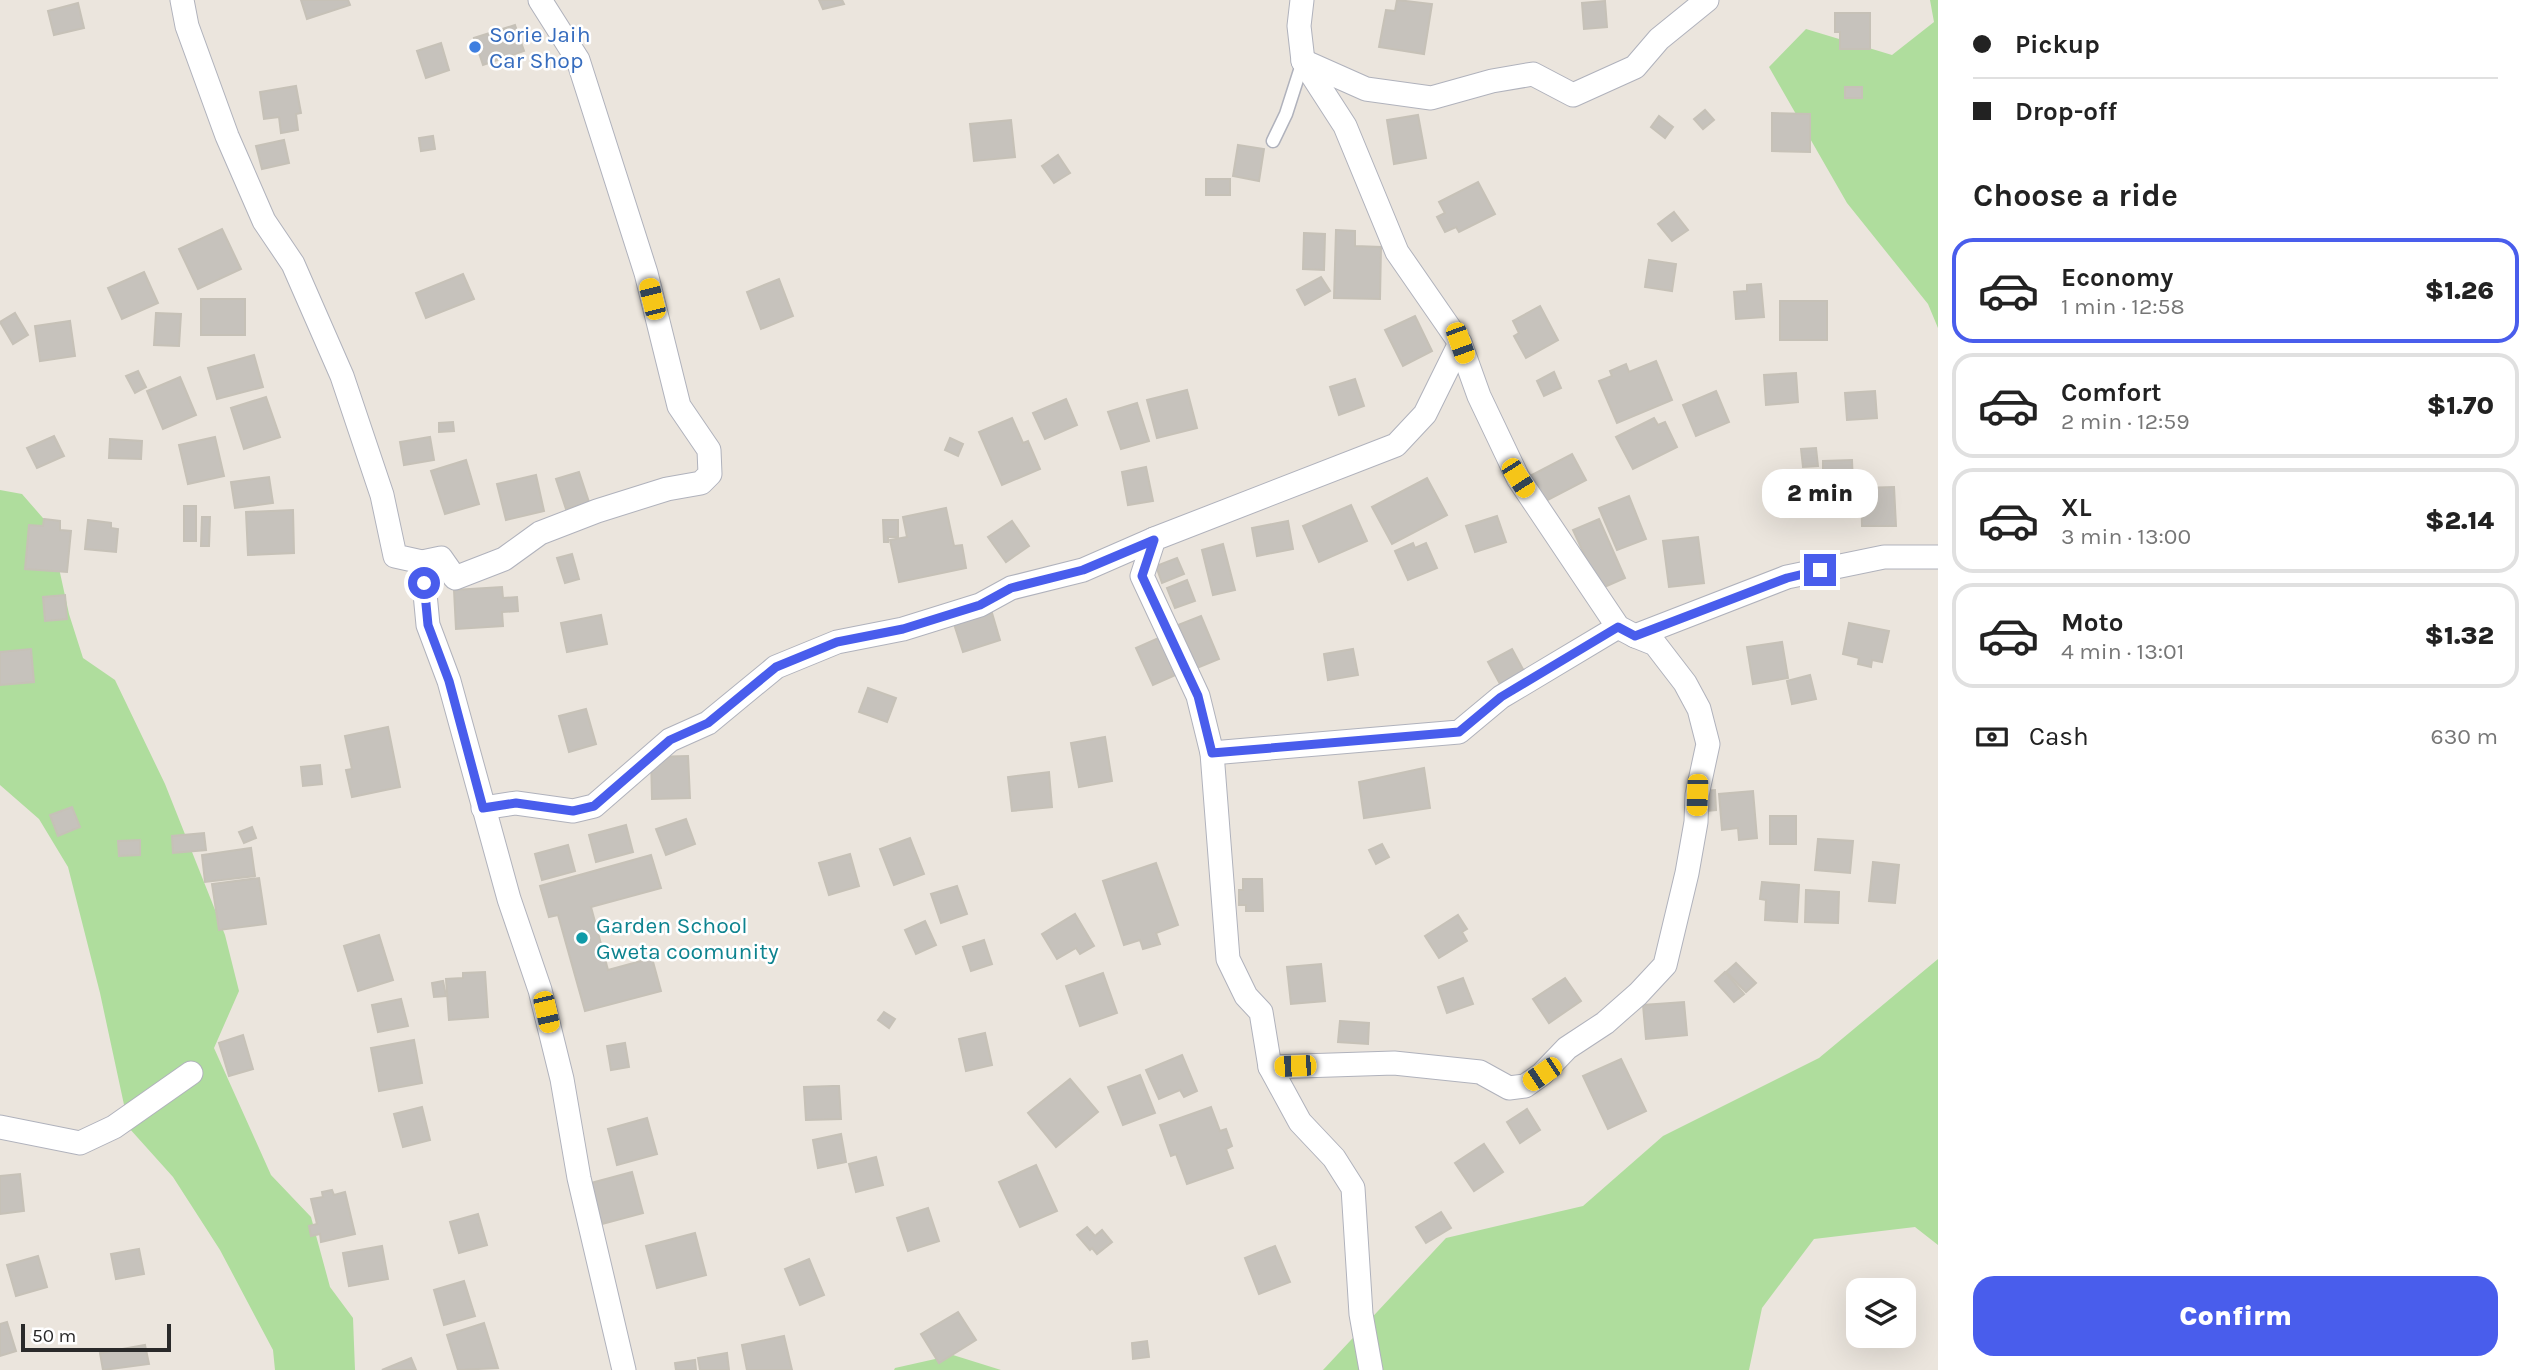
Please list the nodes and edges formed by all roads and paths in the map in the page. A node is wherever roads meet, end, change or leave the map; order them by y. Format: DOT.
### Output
graph roads {
  1 [pos="182,0"];
  2 [pos="540,0"];
  3 [pos="1302,0"];
  4 [pos="1707,0"];
  5 [pos="1303,61"];
  6 [pos="1273,141"];
  7 [pos="1460,343"];
  8 [pos="1154,540"];
  9 [pos="1938,557"];
  10 [pos="422,562"];
  11 [pos="1626,632"];
  12 [pos="1212,753"];
  13 [pos="483,808"];
  14 [pos="1270,1067"];
  15 [pos="191,1073"];
  16 [pos="0,1127"];
  17 [pos="625,1370"];
  18 [pos="1371,1370"];
  1 -- 10 [label="street"];
  2 -- 10 [label="street"];
  3 -- 5 [label="street"];
  4 -- 5 [label="street"];
  5 -- 6 [label="lane"];
  5 -- 7 [label="street"];
  7 -- 8 [label="street"];
  7 -- 11 [label="street"];
  8 -- 12 [label="street"];
  8 -- 13 [label="street"];
  9 -- 11 [label="street"];
  10 -- 13 [label="street"];
  11 -- 12 [label="street"];
  11 -- 14 [label="street"];
  12 -- 14 [label="street"];
  13 -- 17 [label="street"];
  14 -- 18 [label="street"];
  15 -- 16 [label="street"];
}
